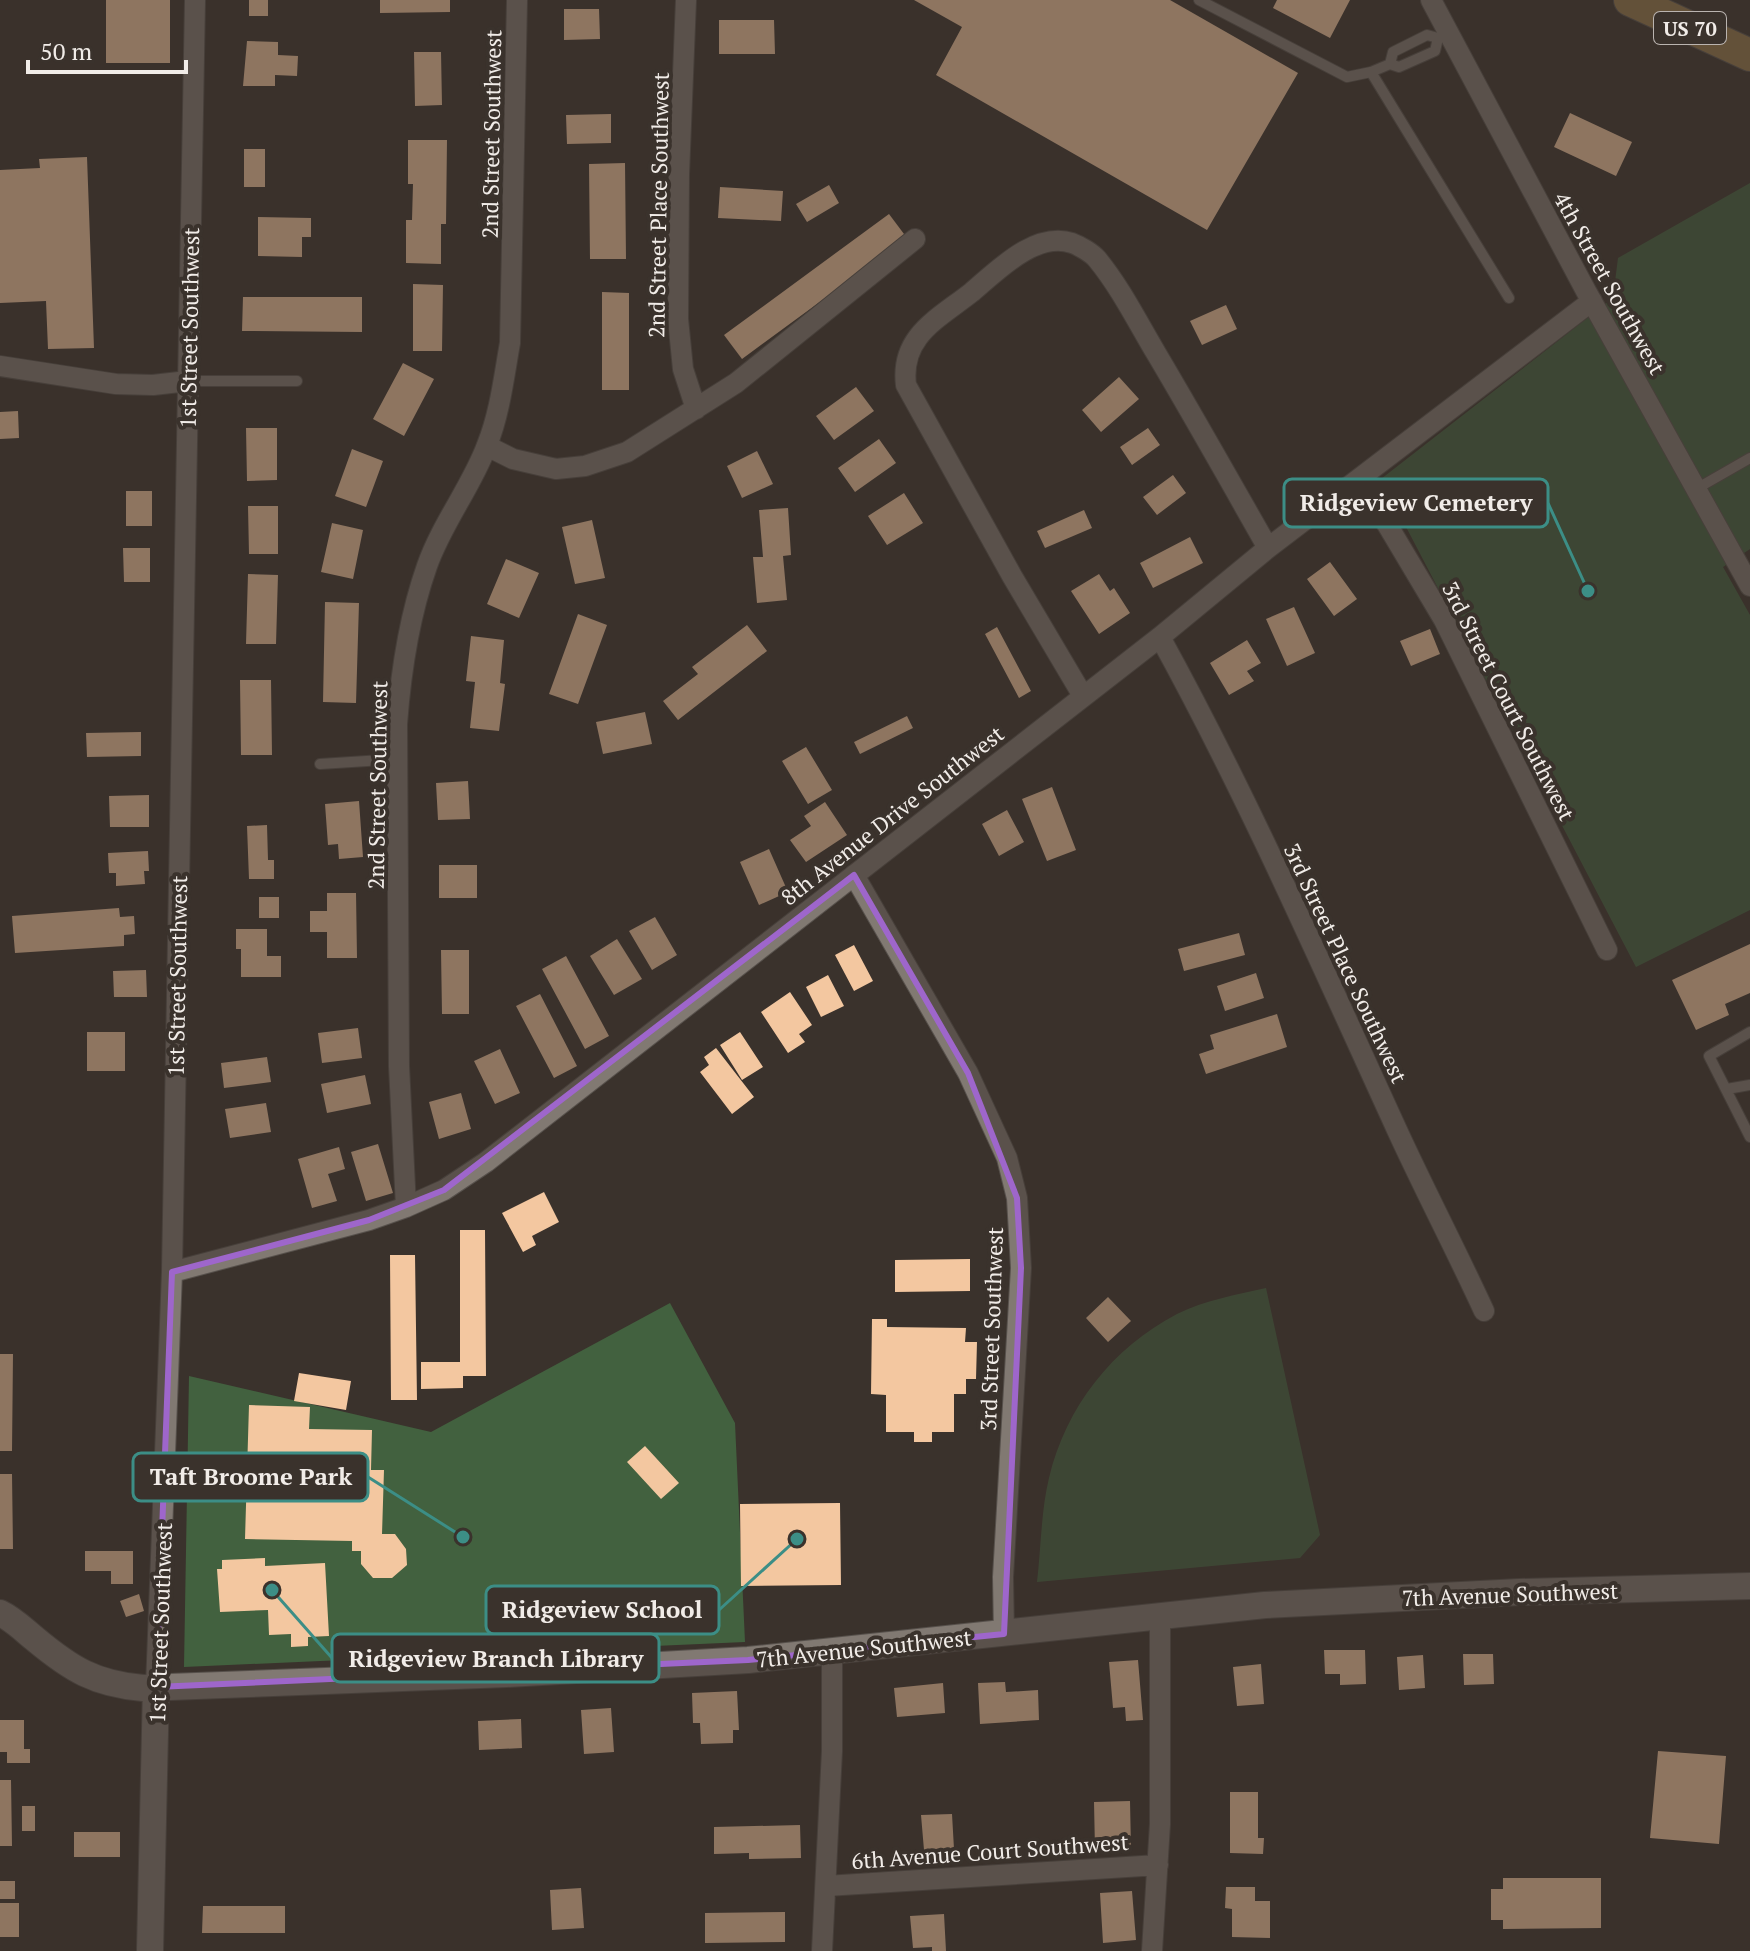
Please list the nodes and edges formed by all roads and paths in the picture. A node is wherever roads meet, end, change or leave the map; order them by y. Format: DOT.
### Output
graph roads {
  1 [pos="195,0"];
  2 [pos="517,0"];
  3 [pos="686,0"];
  4 [pos="1199,0"];
  5 [pos="1431,0"];
  6 [pos="1630,0"];
  7 [pos="1663,8"];
  8 [pos="1444,35"];
  9 [pos="1750,55"];
  10 [pos="1390,64"];
  11 [pos="1371,72"];
  12 [pos="915,239"];
  13 [pos="1509,298"];
  14 [pos="1592,301"];
  15 [pos="0,366"];
  16 [pos="188,381"];
  17 [pos="297,381"];
  18 [pos="696,409"];
  19 [pos="487,446"];
  20 [pos="1750,458"];
  21 [pos="1360,479"];
  22 [pos="1696,489"];
  23 [pos="1268,548"];
  24 [pos="1750,586"];
  25 [pos="1160,637"];
  26 [pos="1083,696"];
  27 [pos="398,759"];
  28 [pos="320,764"];
  29 [pos="854,875"];
  30 [pos="1607,950"];
  31 [pos="1750,1032"];
  32 [pos="1750,1085"];
  33 [pos="1727,1089"];
  34 [pos="1750,1137"];
  35 [pos="406,1207"];
  36 [pos="172,1272"];
  37 [pos="1484,1311"];
  38 [pos="1750,1586"];
  39 [pos="0,1613"];
  40 [pos="1160,1617"];
  41 [pos="1004,1634"];
  42 [pos="832,1651"];
  43 [pos="156,1687"];
  44 [pos="1158,1865"];
  45 [pos="826,1886"];
  46 [pos="150,1951"];
  47 [pos="822,1951"];
  48 [pos="1152,1951"];
  1 -- 16 [label="street, 1st Street Southwest"];
  2 -- 19 [label="street, 2nd Street Southwest"];
  3 -- 18 [label="street, 2nd Street Place Southwest"];
  4 -- 11 [label="lane"];
  5 -- 8 [label="street, 4th Street Southwest"];
  6 -- 7 [label="main road, US 70"];
  7 -- 9 [label="main road, US 70"];
  8 -- 10 [label="lane"];
  8 -- 10 [label="lane"];
  8 -- 14 [label="street, 4th Street Southwest"];
  10 -- 11 [label="lane"];
  11 -- 13 [label="lane"];
  12 -- 18 [label="street"];
  14 -- 21 [label="street, 8th Avenue Drive Southwest"];
  14 -- 22 [label="street, 4th Street Southwest"];
  15 -- 16 [label="street"];
  16 -- 17 [label="lane"];
  16 -- 36 [label="street, 1st Street Southwest"];
  18 -- 19 [label="street"];
  19 -- 27 [label="street, 2nd Street Southwest"];
  20 -- 22 [label="lane"];
  21 -- 23 [label="street, 8th Avenue Drive Southwest"];
  21 -- 30 [label="street, 3rd Street Court Southwest"];
  22 -- 24 [label="street, 4th Street Southwest"];
  23 -- 25 [label="street, 8th Avenue Drive Southwest"];
  23 -- 26 [label="street"];
  25 -- 26 [label="street, 8th Avenue Drive Southwest"];
  25 -- 37 [label="street, 3rd Street Place Southwest"];
  26 -- 29 [label="street, 8th Avenue Drive Southwest"];
  27 -- 28 [label="lane"];
  27 -- 35 [label="street, 2nd Street Southwest"];
  29 -- 35 [label="street, 8th Avenue Drive Southwest"];
  29 -- 41 [label="street, 3rd Street Southwest"];
  31 -- 33 [label="lane"];
  32 -- 33 [label="lane"];
  33 -- 34 [label="lane"];
  35 -- 36 [label="street, 8th Avenue Drive Southwest"];
  36 -- 43 [label="street, 1st Street Southwest"];
  38 -- 40 [label="street, 7th Avenue Southwest"];
  39 -- 43 [label="street, 7th Avenue Southwest"];
  40 -- 41 [label="street, 7th Avenue Southwest"];
  40 -- 44 [label="street"];
  41 -- 42 [label="street, 7th Avenue Southwest"];
  42 -- 43 [label="street, 7th Avenue Southwest"];
  42 -- 45 [label="street"];
  43 -- 46 [label="street, 1st Street Southwest"];
  44 -- 45 [label="street, 6th Avenue Court Southwest"];
  44 -- 48 [label="street"];
  45 -- 47 [label="street"];
}
